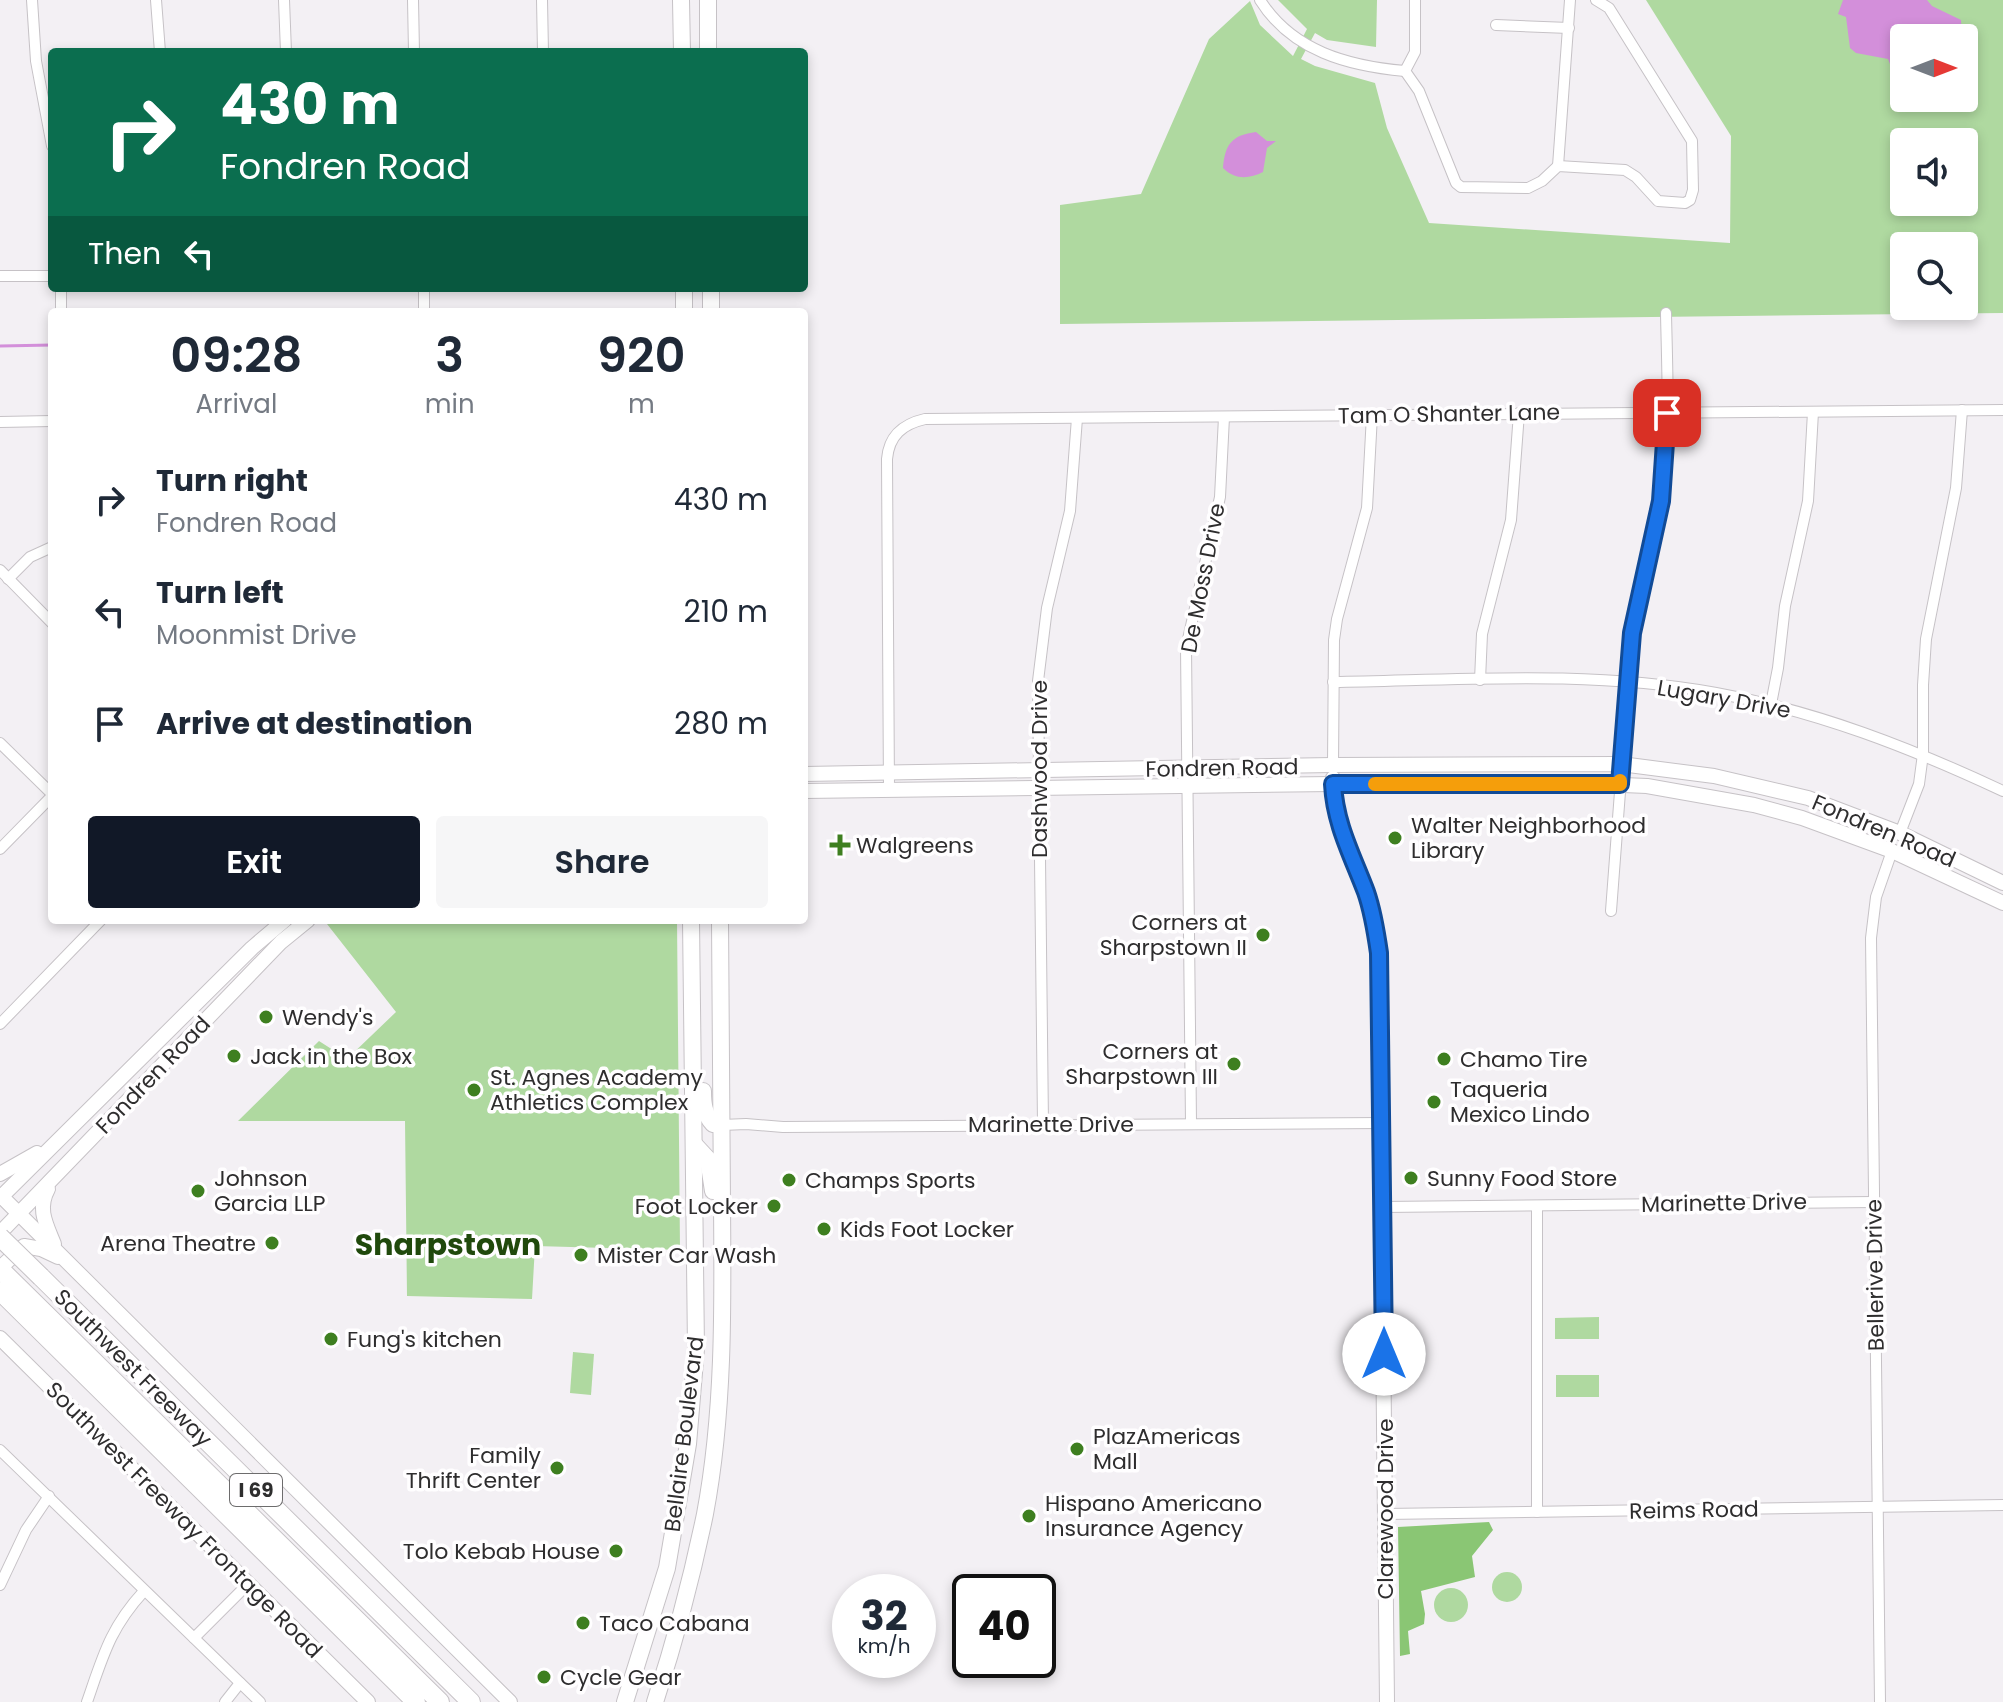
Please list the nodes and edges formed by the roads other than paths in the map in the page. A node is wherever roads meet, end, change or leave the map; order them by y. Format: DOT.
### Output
graph roads {
  1 [pos="32,0"];
  2 [pos="156,0"];
  3 [pos="284,0"];
  4 [pos="413,0"];
  5 [pos="542,0"];
  6 [pos="681,0"];
  7 [pos="708,0"];
  8 [pos="1260,0"];
  9 [pos="1415,0"];
  10 [pos="1570,0"];
  11 [pos="1596,0"];
  12 [pos="1496,25"];
  13 [pos="1569,28"];
  14 [pos="160,48"];
  15 [pos="286,48"];
  16 [pos="414,48"];
  17 [pos="543,48"];
  18 [pos="682,48"];
  19 [pos="708,48"];
  20 [pos="1405,71"];
  21 [pos="48,125"];
  22 [pos="1558,166"];
  23 [pos="0,276"];
  24 [pos="48,276"];
  25 [pos="1666,313"];
  26 [pos="1962,410"];
  27 [pos="2003,410"];
  28 [pos="1813,412"];
  29 [pos="1519,413"];
  30 [pos="1667,413"];
  31 [pos="1372,415"];
  32 [pos="1224,417"];
  33 [pos="1077,418"];
  34 [pos="48,421"];
  35 [pos="0,422"];
  36 [pos="48,549"];
  37 [pos="4,574"];
  38 [pos="48,619"];
  39 [pos="1480,680"];
  40 [pos="1333,682"];
  41 [pos="1627,683"];
  42 [pos="1771,704"];
  43 [pos="0,743"];
  44 [pos="1923,754"];
  45 [pos="1621,764"];
  46 [pos="1333,765"];
  47 [pos="1187,769"];
  48 [pos="1039,771"];
  49 [pos="890,773"];
  50 [pos="808,774"];
  51 [pos="1333,784"];
  52 [pos="1620,784"];
  53 [pos="1187,787"];
  54 [pos="1039,789"];
  55 [pos="48,791"];
  56 [pos="808,791"];
  57 [pos="889,791"];
  58 [pos="2003,791"];
  59 [pos="48,799"];
  60 [pos="1868,821"];
  61 [pos="1900,833"];
  62 [pos="0,849"];
  63 [pos="1892,851"];
  64 [pos="1934,852"];
  65 [pos="2003,883"];
  66 [pos="2003,903"];
  67 [pos="1611,911"];
  68 [pos="97,924"];
  69 [pos="280,924"];
  70 [pos="302,924"];
  71 [pos="691,924"];
  72 [pos="720,924"];
  73 [pos="0,1024"];
  74 [pos="693,1034"];
  75 [pos="164,1037"];
  76 [pos="122,1106"];
  77 [pos="1191,1123"];
  78 [pos="1381,1123"];
  79 [pos="1043,1124"];
  80 [pos="722,1125"];
  81 [pos="61,1137"];
  82 [pos="695,1145"];
  83 [pos="0,1174"];
  84 [pos="53,1180"];
  85 [pos="1,1197"];
  86 [pos="1874,1202"];
  87 [pos="1537,1206"];
  88 [pos="1383,1207"];
  89 [pos="722,1210"];
  90 [pos="20,1214"];
  91 [pos="0,1235"];
  92 [pos="61,1257"];
  93 [pos="0,1268"];
  94 [pos="1,1293"];
  95 [pos="0,1338"];
  96 [pos="0,1450"];
  97 [pos="49,1496"];
  98 [pos="2003,1505"];
  99 [pos="1878,1508"];
  100 [pos="1537,1512"];
  101 [pos="1385,1514"];
  102 [pos="248,1584"];
  103 [pos="0,1585"];
  104 [pos="144,1591"];
  105 [pos="194,1638"];
  106 [pos="240,1683"];
  107 [pos="87,1702"];
  108 [pos="225,1702"];
  109 [pos="260,1702"];
  110 [pos="368,1702"];
  111 [pos="416,1702"];
  112 [pos="440,1702"];
  113 [pos="471,1702"];
  114 [pos="510,1702"];
  115 [pos="625,1702"];
  116 [pos="655,1702"];
  117 [pos="1387,1702"];
  118 [pos="1880,1702"];
  1 -- 21 [label="street"];
  2 -- 14 [label="street"];
  3 -- 15 [label="street"];
  4 -- 16 [label="street"];
  5 -- 17 [label="street"];
  6 -- 18 [label="main road"];
  7 -- 19 [label="main road"];
  8 -- 20 [label="street"];
  9 -- 20 [label="street"];
  10 -- 13 [label="street"];
  11 -- 22 [label="street"];
  12 -- 13 [label="street"];
  13 -- 22 [label="street"];
  20 -- 22 [label="street"];
  23 -- 24 [label="street"];
  25 -- 30 [label="street"];
  26 -- 27 [label="street, Tam O Shanter Lane"];
  26 -- 28 [label="street, Tam O Shanter Lane"];
  26 -- 44 [label="street"];
  28 -- 30 [label="street, Tam O Shanter Lane"];
  28 -- 42 [label="street"];
  29 -- 30 [label="street, Tam O Shanter Lane"];
  29 -- 31 [label="street, Tam O Shanter Lane"];
  29 -- 39 [label="street"];
  30 -- 41 [label="street"];
  31 -- 32 [label="street, Tam O Shanter Lane"];
  31 -- 40 [label="street, Clarewood Drive"];
  32 -- 33 [label="street, Tam O Shanter Lane"];
  32 -- 47 [label="street, De Moss Drive"];
  33 -- 48 [label="street, Dashwood Drive"];
  33 -- 49 [label="street, Tam O Shanter Lane"];
  34 -- 35 [label="street"];
  36 -- 37 [label="street"];
  37 -- 38 [label="street"];
  39 -- 40 [label="street, Lugary Drive"];
  39 -- 41 [label="street, Lugary Drive"];
  40 -- 46 [label="street, Clarewood Drive"];
  41 -- 42 [label="street, Lugary Drive"];
  41 -- 45 [label="street"];
  42 -- 44 [label="street, Lugary Drive"];
  43 -- 55 [label="street"];
  44 -- 58 [label="street, Lugary Drive"];
  44 -- 61 [label="street"];
  45 -- 46 [label="main road, Fondren Road"];
  45 -- 52 [label="street"];
  45 -- 60 [label="main road, Fondren Road"];
  46 -- 47 [label="main road, Fondren Road"];
  46 -- 51 [label="main road, Clarewood Drive"];
  47 -- 48 [label="main road, Fondren Road"];
  47 -- 53 [label="street, De Moss Drive"];
  48 -- 49 [label="main road, Fondren Road"];
  48 -- 54 [label="street, Dashwood Drive"];
  49 -- 50 [label="main road, Fondren Road"];
  49 -- 57 [label="street"];
  51 -- 52 [label="main road, Fondren Road"];
  51 -- 53 [label="main road, Fondren Road"];
  51 -- 78 [label="main road, Clarewood Drive"];
  52 -- 63 [label="main road, Fondren Road"];
  52 -- 67 [label="street"];
  53 -- 54 [label="main road, Fondren Road"];
  53 -- 77 [label="street, De Moss Drive"];
  54 -- 57 [label="main road, Fondren Road"];
  54 -- 79 [label="street, Dashwood Drive"];
  56 -- 57 [label="main road, Fondren Road"];
  59 -- 62 [label="street"];
  60 -- 61 [label="main road, Fondren Road"];
  60 -- 63 [label="main road"];
  61 -- 64 [label="main road, Fondren Road"];
  63 -- 64 [label="main road"];
  63 -- 66 [label="main road, Fondren Road"];
  63 -- 86 [label="street, Bellerive Drive"];
  64 -- 65 [label="main road, Fondren Road"];
  68 -- 73 [label="street"];
  69 -- 75 [label="main road, Fondren Road"];
  70 -- 76 [label="main road, Fondren Road"];
  71 -- 74 [label="main road, Bellaire Boulevard"];
  72 -- 80 [label="main road, Bellaire Boulevard"];
  74 -- 80 [label="main road"];
  74 -- 82 [label="main road, Bellaire Boulevard"];
  75 -- 76 [label="main road"];
  75 -- 81 [label="main road, Fondren Road"];
  76 -- 84 [label="main road, Fondren Road"];
  77 -- 78 [label="street, Marinette Drive"];
  77 -- 79 [label="street, Marinette Drive"];
  78 -- 88 [label="main road, Clarewood Drive"];
  79 -- 80 [label="street, Marinette Drive"];
  80 -- 89 [label="main road, Bellaire Boulevard"];
  81 -- 83 [label="main road"];
  81 -- 85 [label="main road, Fondren Road"];
  82 -- 89 [label="main road"];
  82 -- 115 [label="main road, Bellaire Boulevard"];
  84 -- 90 [label="main road, Fondren Road"];
  84 -- 92 [label="main road"];
  85 -- 90 [label="main road"];
  86 -- 87 [label="street, Marinette Drive"];
  86 -- 99 [label="street, Bellerive Drive"];
  87 -- 88 [label="street, Marinette Drive"];
  87 -- 100 [label="street"];
  88 -- 101 [label="main road, Clarewood Drive"];
  89 -- 116 [label="main road, Bellaire Boulevard"];
  90 -- 91 [label="main road, Fondren Road"];
  90 -- 92 [label="main road"];
  91 -- 113 [label="highway, Southwest Freeway / I 69, bridge"];
  92 -- 93 [label="main road"];
  92 -- 114 [label="main road"];
  93 -- 112 [label="highway"];
  94 -- 111 [label="highway, Southwest Freeway / I 69"];
  95 -- 102 [label="main road, Southwest Freeway Frontage Road"];
  96 -- 97 [label="street"];
  97 -- 103 [label="street"];
  97 -- 104 [label="street"];
  98 -- 99 [label="street, Reims Road"];
  99 -- 100 [label="street, Reims Road"];
  99 -- 118 [label="street, Bellerive Drive"];
  100 -- 101 [label="street, Reims Road"];
  101 -- 117 [label="main road, Clarewood Drive"];
  102 -- 105 [label="street"];
  102 -- 110 [label="main road, Southwest Freeway Frontage Road"];
  104 -- 105 [label="street"];
  104 -- 107 [label="street"];
  105 -- 106 [label="street"];
  106 -- 108 [label="street"];
  106 -- 109 [label="street"];
}
